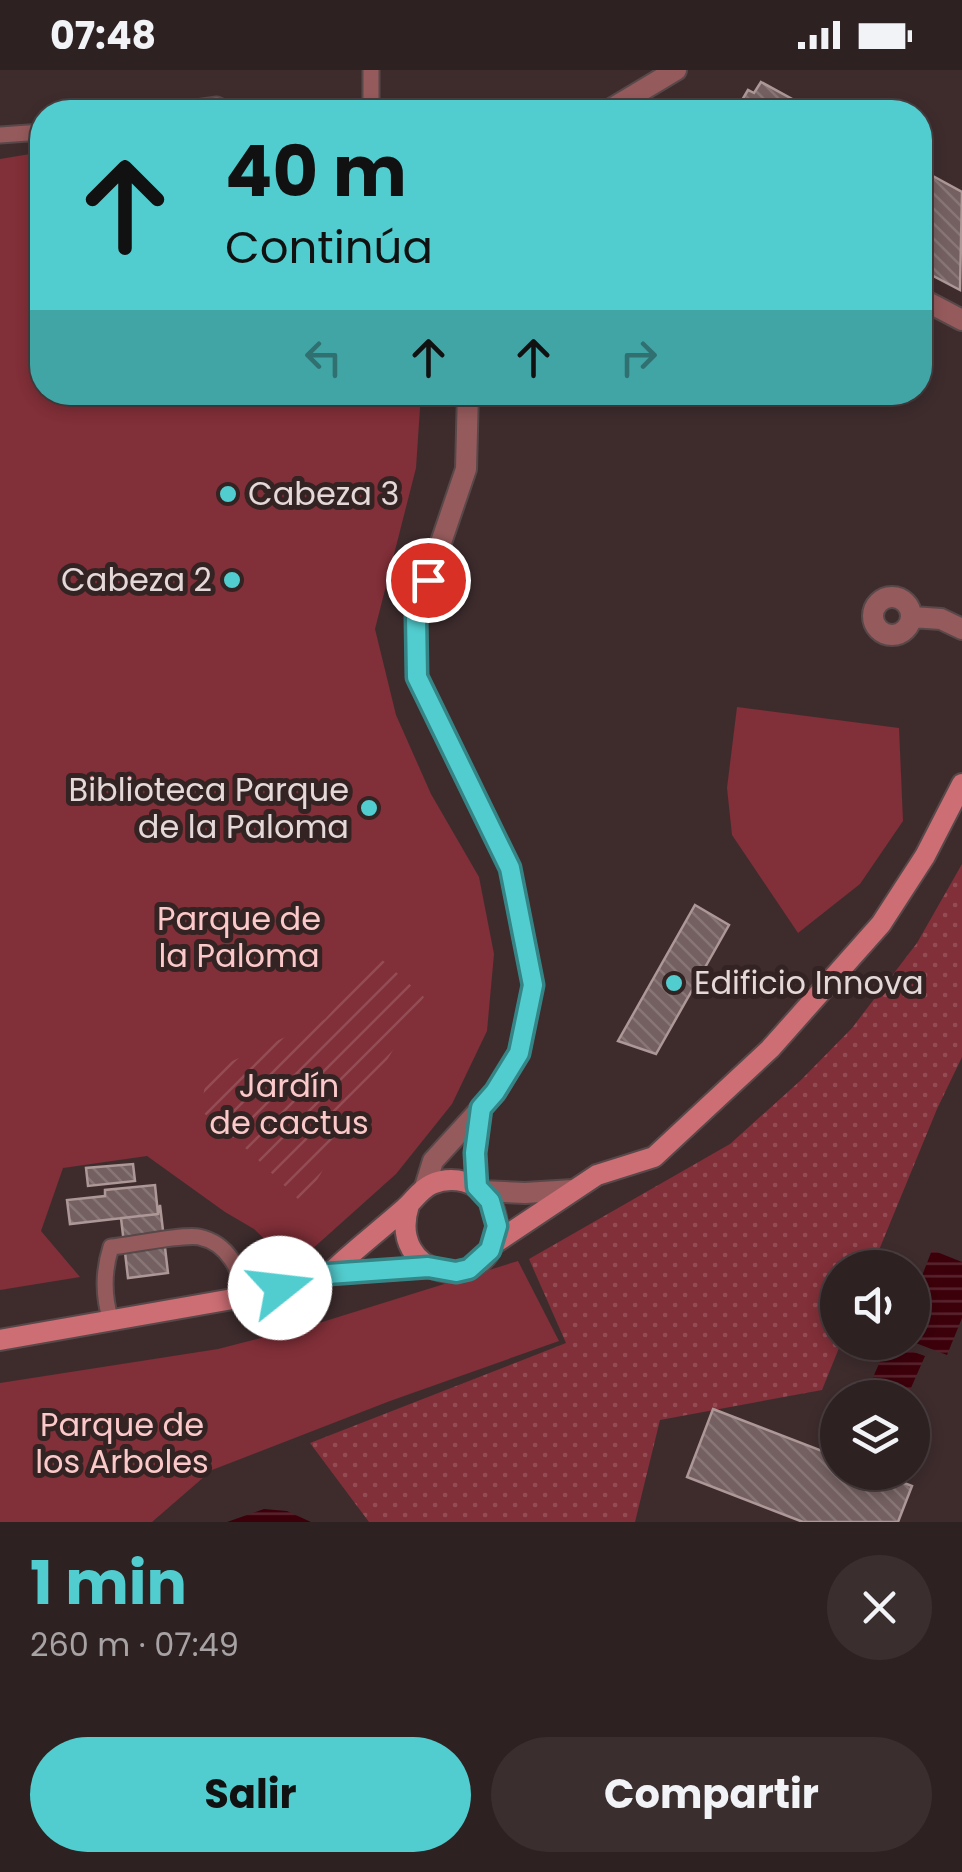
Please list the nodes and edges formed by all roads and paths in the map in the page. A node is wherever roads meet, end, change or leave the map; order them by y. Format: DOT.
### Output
graph roads {
  1 [pos="371,70"];
  2 [pos="676,70"];
  3 [pos="371,100"];
  4 [pos="638,100"];
  5 [pos="30,133"];
  6 [pos="0,135"];
  7 [pos="932,304"];
  8 [pos="962,320"];
  9 [pos="468,405"];
  10 [pos="912,617"];
  11 [pos="962,628"];
  12 [pos="962,784"];
  13 [pos="481,1108"];
  14 [pos="425,1187"];
  15 [pos="479,1189"];
  16 [pos="573,1190"];
  17 [pos="409,1206"];
  18 [pos="492,1245"];
  19 [pos="428,1267"];
  20 [pos="328,1274"];
  21 [pos="244,1297"];
  22 [pos="111,1321"];
  23 [pos="0,1340"];
  1 -- 3 [label="lane"];
  2 -- 4 [label="street"];
  5 -- 6 [label="lane"];
  7 -- 8 [label="street"];
  9 -- 13 [label="street"];
  10 -- 11 [label="street"];
  12 -- 16 [label="street"];
  13 -- 14 [label="street"];
  13 -- 15 [label="street"];
  14 -- 15 [label="street"];
  14 -- 17 [label="street"];
  15 -- 16 [label="street"];
  15 -- 18 [label="street"];
  16 -- 18 [label="street"];
  17 -- 19 [label="street"];
  17 -- 20 [label="street"];
  18 -- 19 [label="street"];
  19 -- 20 [label="street"];
  20 -- 21 [label="street"];
  21 -- 22 [label="street"];
  21 -- 22 [label="lane"];
  22 -- 23 [label="street"];
}
